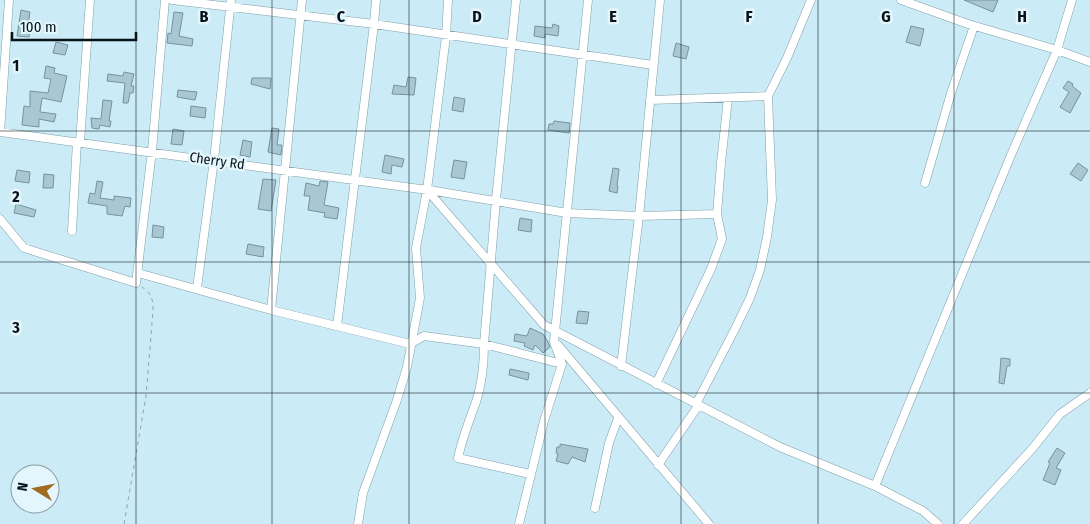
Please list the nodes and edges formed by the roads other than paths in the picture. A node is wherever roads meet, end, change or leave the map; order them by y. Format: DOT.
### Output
graph roads {
  1 [pos="9,0"];
  2 [pos="90,0"];
  3 [pos="165,0"];
  4 [pos="172,0"];
  5 [pos="302,0"];
  6 [pos="376,0"];
  7 [pos="448,0"];
  8 [pos="516,0"];
  9 [pos="588,0"];
  10 [pos="660,0"];
  11 [pos="811,0"];
  12 [pos="901,0"];
  13 [pos="1072,0"];
  14 [pos="230,4"];
  15 [pos="300,15"];
  16 [pos="374,24"];
  17 [pos="974,26"];
  18 [pos="446,34"];
  19 [pos="512,44"];
  20 [pos="1057,50"];
  21 [pos="583,54"];
  22 [pos="1090,62"];
  23 [pos="654,65"];
  24 [pos="768,96"];
  25 [pos="728,98"];
  26 [pos="650,100"];
  27 [pos="0,132"];
  28 [pos="78,142"];
  29 [pos="152,152"];
  30 [pos="214,160"];
  31 [pos="284,170"];
  32 [pos="354,180"];
  33 [pos="925,184"];
  34 [pos="431,190"];
  35 [pos="496,200"];
  36 [pos="567,213"];
  37 [pos="717,214"];
  38 [pos="639,216"];
  39 [pos="0,219"];
  40 [pos="72,231"];
  41 [pos="490,264"];
  42 [pos="138,273"];
  43 [pos="197,288"];
  44 [pos="272,310"];
  45 [pos="544,325"];
  46 [pos="338,326"];
  47 [pos="555,332"];
  48 [pos="554,342"];
  49 [pos="410,344"];
  50 [pos="484,344"];
  51 [pos="562,364"];
  52 [pos="621,366"];
  53 [pos="656,384"];
  54 [pos="1090,393"];
  55 [pos="697,405"];
  56 [pos="618,418"];
  57 [pos="658,465"];
  58 [pos="530,474"];
  59 [pos="875,486"];
  60 [pos="594,508"];
  61 [pos="358,524"];
  62 [pos="519,524"];
  63 [pos="709,524"];
  64 [pos="938,524"];
  65 [pos="963,524"];
  1 -- 27 [label="street"];
  2 -- 28 [label="street"];
  3 -- 29 [label="street"];
  4 -- 14 [label="street"];
  5 -- 15 [label="street"];
  6 -- 16 [label="street"];
  7 -- 18 [label="street"];
  8 -- 19 [label="street"];
  9 -- 21 [label="street"];
  10 -- 23 [label="street"];
  11 -- 24 [label="street"];
  12 -- 17 [label="street"];
  13 -- 20 [label="street"];
  14 -- 15 [label="street"];
  14 -- 30 [label="street"];
  15 -- 16 [label="street"];
  15 -- 31 [label="street"];
  16 -- 18 [label="street"];
  16 -- 32 [label="street"];
  17 -- 20 [label="street"];
  17 -- 33 [label="street"];
  18 -- 19 [label="street"];
  18 -- 34 [label="street"];
  19 -- 21 [label="street"];
  19 -- 35 [label="street"];
  20 -- 22 [label="street"];
  20 -- 59 [label="street"];
  21 -- 23 [label="street"];
  21 -- 36 [label="street"];
  23 -- 26 [label="street"];
  24 -- 25 [label="street"];
  24 -- 55 [label="street"];
  25 -- 26 [label="street"];
  25 -- 37 [label="street"];
  26 -- 38 [label="street"];
  27 -- 28 [label="street, Cherry Rd"];
  28 -- 29 [label="street, Cherry Rd"];
  28 -- 40 [label="street"];
  29 -- 30 [label="street, Cherry Rd"];
  29 -- 42 [label="street"];
  30 -- 31 [label="street, Cherry Rd"];
  30 -- 43 [label="street"];
  31 -- 32 [label="street, Cherry Rd"];
  31 -- 44 [label="street"];
  32 -- 34 [label="street, Cherry Rd"];
  32 -- 46 [label="street"];
  34 -- 35 [label="street, Cherry Rd"];
  34 -- 41 [label="street"];
  34 -- 49 [label="street"];
  35 -- 36 [label="street, Cherry Rd"];
  35 -- 41 [label="street"];
  36 -- 38 [label="street, Cherry Rd"];
  36 -- 47 [label="street"];
  37 -- 38 [label="street, Cherry Rd"];
  37 -- 53 [label="street"];
  38 -- 52 [label="street"];
  39 -- 42 [label="street"];
  41 -- 45 [label="street"];
  41 -- 50 [label="street"];
  42 -- 43 [label="street"];
  43 -- 44 [label="street"];
  44 -- 46 [label="street"];
  45 -- 47 [label="street"];
  45 -- 48 [label="street"];
  46 -- 49 [label="street"];
  47 -- 48 [label="street"];
  47 -- 52 [label="street"];
  48 -- 51 [label="street"];
  48 -- 56 [label="street"];
  49 -- 50 [label="street"];
  49 -- 61 [label="street"];
  50 -- 51 [label="street"];
  50 -- 58 [label="street"];
  51 -- 58 [label="street"];
  52 -- 53 [label="street"];
  53 -- 55 [label="street"];
  54 -- 65 [label="street"];
  55 -- 57 [label="street"];
  55 -- 59 [label="street"];
  56 -- 57 [label="street"];
  56 -- 60 [label="street"];
  57 -- 63 [label="street"];
  58 -- 62 [label="street"];
  59 -- 64 [label="street"];
}
